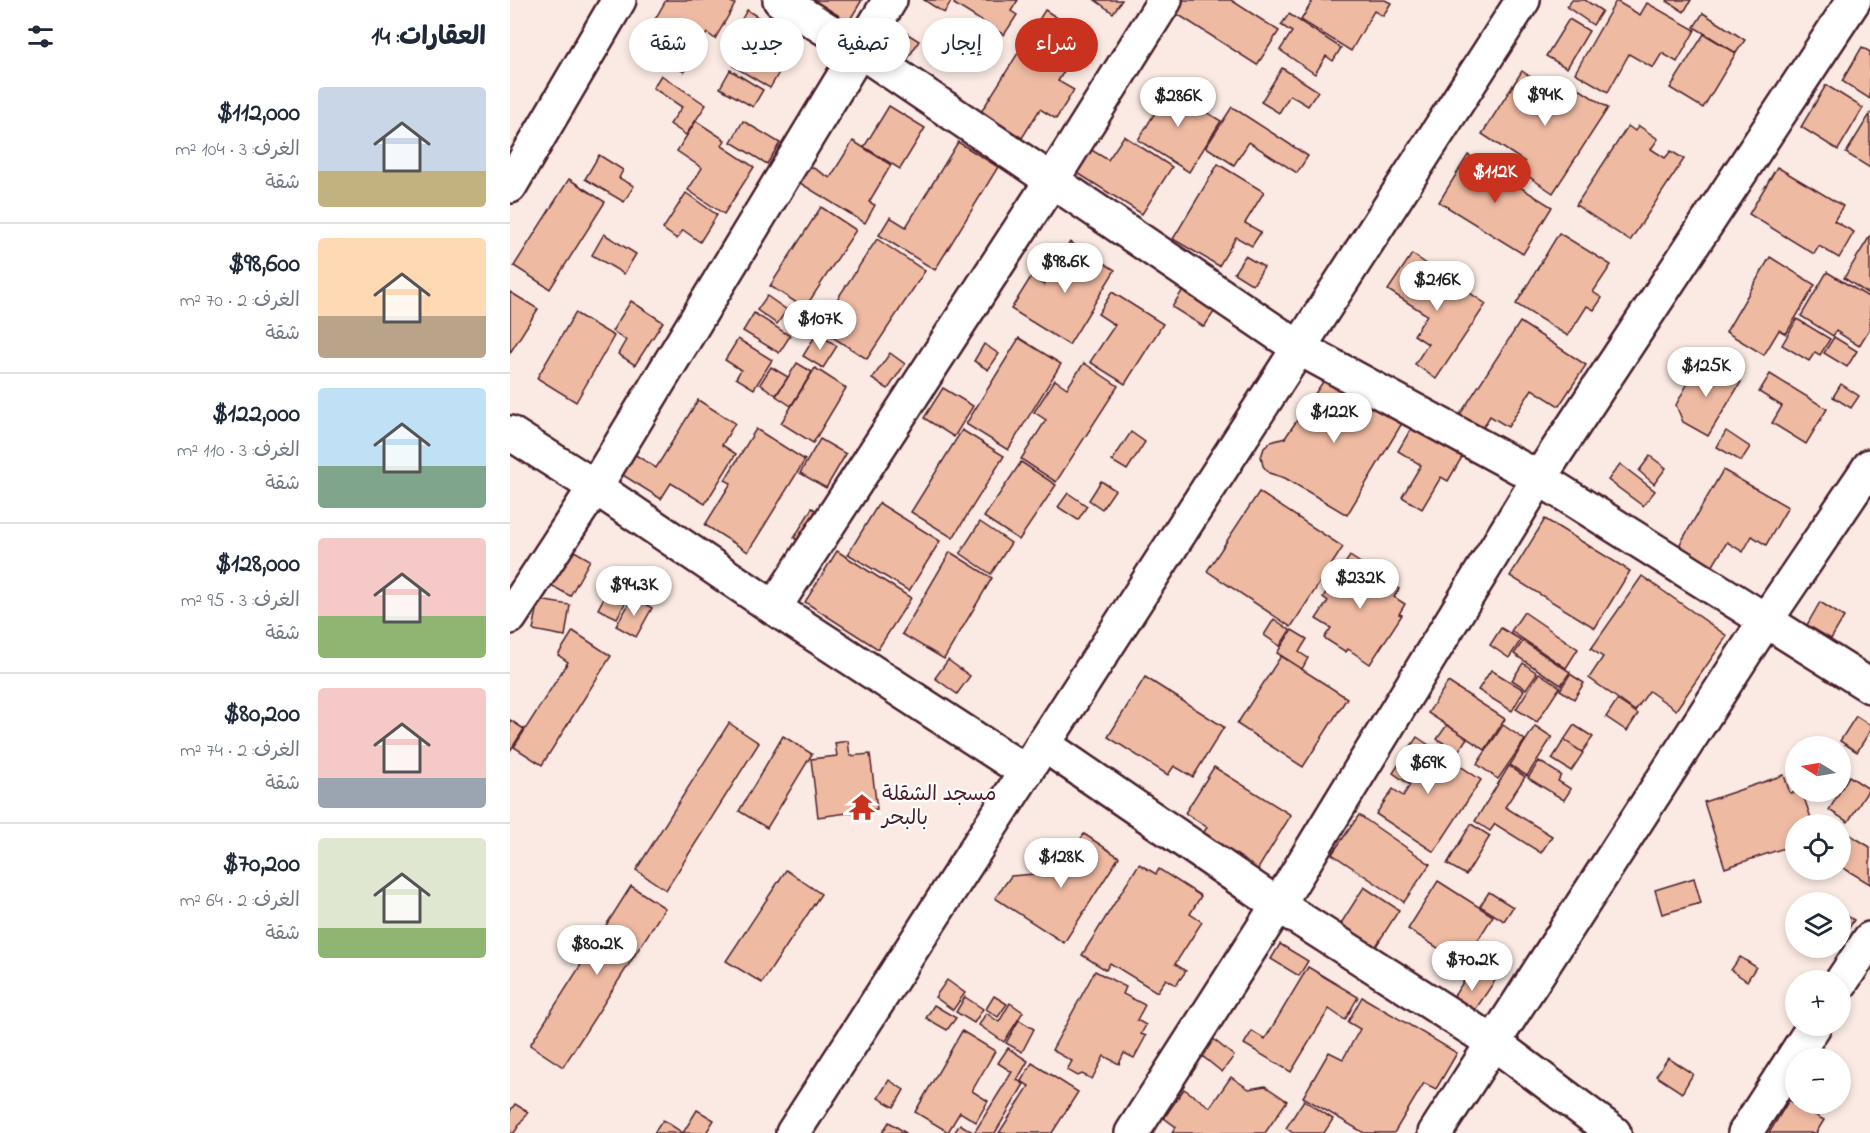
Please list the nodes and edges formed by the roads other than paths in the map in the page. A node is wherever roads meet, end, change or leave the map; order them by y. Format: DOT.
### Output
graph roads {
  1 [pos="619,0"];
  2 [pos="780,0"];
  3 [pos="890,0"];
  4 [pos="1165,0"];
  5 [pos="1523,0"];
  6 [pos="1854,0"];
  7 [pos="879,18"];
  8 [pos="816,23"];
  9 [pos="846,72"];
  10 [pos="892,72"];
  11 [pos="1052,180"];
  12 [pos="510,186"];
  13 [pos="1299,348"];
  14 [pos="510,433"];
  15 [pos="1870,466"];
  16 [pos="1539,478"];
  17 [pos="595,488"];
  18 [pos="774,608"];
  19 [pos="510,616"];
  20 [pos="1766,620"];
  21 [pos="1870,686"];
  22 [pos="1043,744"];
  23 [pos="1026,772"];
  24 [pos="1278,905"];
  25 [pos="1870,939"];
  26 [pos="1849,970"];
  27 [pos="1807,1036"];
  28 [pos="1494,1042"];
  29 [pos="793,1133"];
  30 [pos="1132,1133"];
  31 [pos="1435,1133"];
  32 [pos="1614,1133"];
  33 [pos="1744,1133"];
  1 -- 12 [label="street"];
  2 -- 8 [label="street"];
  3 -- 7 [label="street"];
  4 -- 11 [label="street"];
  5 -- 13 [label="street"];
  6 -- 16 [label="street"];
  9 -- 17 [label="street"];
  10 -- 11 [label="street"];
  11 -- 13 [label="street"];
  11 -- 18 [label="street"];
  13 -- 16 [label="street"];
  13 -- 22 [label="street"];
  14 -- 17 [label="street"];
  15 -- 20 [label="street"];
  16 -- 20 [label="street"];
  16 -- 24 [label="street"];
  17 -- 18 [label="street"];
  17 -- 19 [label="street"];
  18 -- 23 [label="street"];
  20 -- 21 [label="street"];
  20 -- 28 [label="street"];
  22 -- 23 [label="street"];
  22 -- 24 [label="street"];
  23 -- 29 [label="street"];
  24 -- 28 [label="street"];
  24 -- 30 [label="street"];
  25 -- 26 [label="street"];
  27 -- 33 [label="street"];
  28 -- 31 [label="street"];
  28 -- 32 [label="street"];
}
